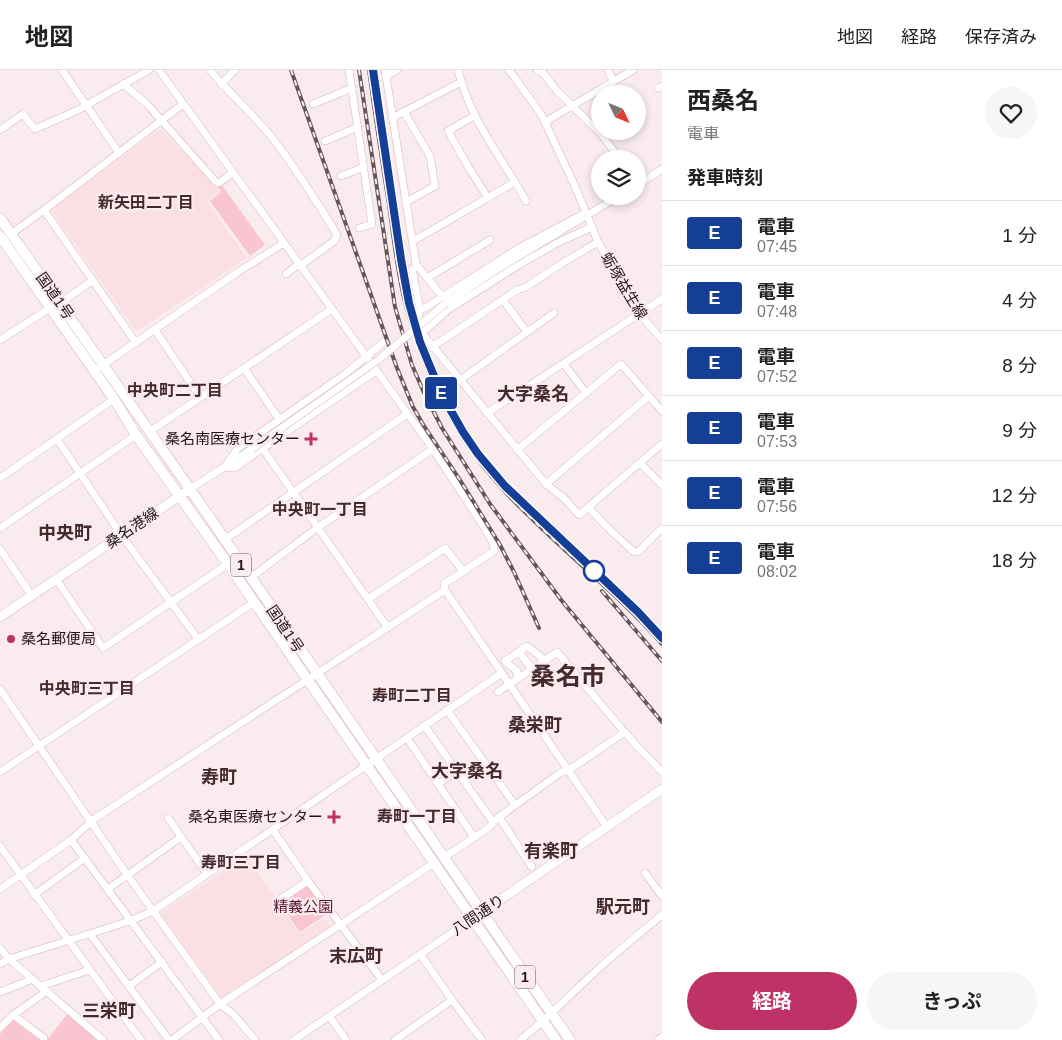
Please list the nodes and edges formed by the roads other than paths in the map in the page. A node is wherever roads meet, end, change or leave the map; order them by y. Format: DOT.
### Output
graph roads {
  1 [pos="62,70"];
  2 [pos="149,70"];
  3 [pos="159,70"];
  4 [pos="210,70"];
  5 [pos="235,70"];
  6 [pos="349,70"];
  7 [pos="397,70"];
  8 [pos="458,70"];
  9 [pos="510,70"];
  10 [pos="537,70"];
  11 [pos="608,70"];
  12 [pos="634,70"];
  13 [pos="385,73"];
  14 [pos="613,81"];
  15 [pos="461,82"];
  16 [pos="123,84"];
  17 [pos="221,84"];
  18 [pos="352,88"];
  19 [pos="183,104"];
  20 [pos="313,104"];
  21 [pos="86,105"];
  22 [pos="572,106"];
  23 [pos="404,112"];
  24 [pos="474,116"];
  25 [pos="392,118"];
  26 [pos="162,122"];
  27 [pos="545,122"];
  28 [pos="358,127"];
  29 [pos="0,130"];
  30 [pos="325,141"];
  31 [pos="613,150"];
  32 [pos="120,153"];
  33 [pos="364,167"];
  34 [pos="661,170"];
  35 [pos="232,173"];
  36 [pos="341,176"];
  37 [pos="646,178"];
  38 [pos="515,182"];
  39 [pos="488,198"];
  40 [pos="526,201"];
  41 [pos="406,202"];
  42 [pos="603,205"];
  43 [pos="44,210"];
  44 [pos="587,214"];
  45 [pos="0,218"];
  46 [pos="592,227"];
  47 [pos="359,228"];
  48 [pos="11,234"];
  49 [pos="0,236"];
  50 [pos="490,240"];
  51 [pos="413,241"];
  52 [pos="598,242"];
  53 [pos="284,243"];
  54 [pos="300,265"];
  55 [pos="418,267"];
  56 [pos="286,274"];
  57 [pos="427,278"];
  58 [pos="92,281"];
  59 [pos="662,299"];
  60 [pos="444,300"];
  61 [pos="503,300"];
  62 [pos="60,303"];
  63 [pos="50,308"];
  64 [pos="332,309"];
  65 [pos="420,309"];
  66 [pos="554,313"];
  67 [pos="640,314"];
  68 [pos="155,330"];
  69 [pos="527,332"];
  70 [pos="422,333"];
  71 [pos="0,340"];
  72 [pos="662,340"];
  73 [pos="385,342"];
  74 [pos="136,343"];
  75 [pos="432,347"];
  76 [pos="367,357"];
  77 [pos="564,364"];
  78 [pos="103,366"];
  79 [pos="244,368"];
  80 [pos="376,371"];
  81 [pos="94,372"];
  82 [pos="460,380"];
  83 [pos="586,393"];
  84 [pos="649,396"];
  85 [pos="200,397"];
  86 [pos="114,399"];
  87 [pos="662,411"];
  88 [pos="487,412"];
  89 [pos="407,414"];
  90 [pos="279,419"];
  91 [pos="149,432"];
  92 [pos="136,435"];
  93 [pos="57,439"];
  94 [pos="662,444"];
  95 [pos="263,449"];
  96 [pos="433,449"];
  97 [pos="517,450"];
  98 [pos="640,463"];
  99 [pos="225,467"];
  100 [pos="80,474"];
  101 [pos="0,478"];
  102 [pos="546,484"];
  103 [pos="662,485"];
  104 [pos="190,489"];
  105 [pos="293,493"];
  106 [pos="179,496"];
  107 [pos="588,506"];
  108 [pos="0,528"];
  109 [pos="317,528"];
  110 [pos="662,528"];
  111 [pos="122,536"];
  112 [pos="224,540"];
  113 [pos="0,549"];
  114 [pos="228,564"];
  115 [pos="463,571"];
  116 [pos="250,578"];
  117 [pos="56,579"];
  118 [pos="444,587"];
  119 [pos="32,596"];
  120 [pos="368,599"];
  121 [pos="172,602"];
  122 [pos="253,603"];
  123 [pos="0,617"];
  124 [pos="388,628"];
  125 [pos="198,639"];
  126 [pos="521,655"];
  127 [pos="544,660"];
  128 [pos="532,669"];
  129 [pos="502,672"];
  130 [pos="517,675"];
  131 [pos="312,677"];
  132 [pos="510,684"];
  133 [pos="0,689"];
  134 [pos="498,692"];
  135 [pos="447,710"];
  136 [pos="424,725"];
  137 [pos="631,728"];
  138 [pos="407,738"];
  139 [pos="38,746"];
  140 [pos="371,762"];
  141 [pos="568,770"];
  142 [pos="456,771"];
  143 [pos="0,772"];
  144 [pos="662,772"];
  145 [pos="438,784"];
  146 [pos="662,789"];
  147 [pos="515,805"];
  148 [pos="168,818"];
  149 [pos="496,820"];
  150 [pos="92,822"];
  151 [pos="607,827"];
  152 [pos="272,830"];
  153 [pos="181,837"];
  154 [pos="474,837"];
  155 [pos="71,840"];
  156 [pos="0,846"];
  157 [pos="85,858"];
  158 [pos="438,860"];
  159 [pos="532,868"];
  160 [pos="645,873"];
  161 [pos="207,874"];
  162 [pos="20,875"];
  163 [pos="128,876"];
  164 [pos="308,881"];
  165 [pos="0,889"];
  166 [pos="108,889"];
  167 [pos="34,895"];
  168 [pos="662,896"];
  169 [pos="278,900"];
  170 [pos="153,911"];
  171 [pos="662,915"];
  172 [pos="477,916"];
  173 [pos="130,922"];
  174 [pos="341,925"];
  175 [pos="90,934"];
  176 [pos="68,940"];
  177 [pos="0,948"];
  178 [pos="420,954"];
  179 [pos="9,959"];
  180 [pos="162,962"];
  181 [pos="0,964"];
  182 [pos="89,970"];
  183 [pos="33,979"];
  184 [pos="382,980"];
  185 [pos="41,986"];
  186 [pos="128,986"];
  187 [pos="47,991"];
  188 [pos="0,992"];
  189 [pos="452,1000"];
  190 [pos="220,1004"];
  191 [pos="550,1013"];
  192 [pos="13,1015"];
  193 [pos="329,1016"];
  194 [pos="203,1017"];
  195 [pos="543,1022"];
  196 [pos="0,1028"];
  197 [pos="662,1037"];
  198 [pos="44,1038"];
  199 [pos="103,1040"];
  200 [pos="141,1040"];
  201 [pos="171,1040"];
  202 [pos="219,1040"];
  203 [pos="255,1040"];
  204 [pos="294,1040"];
  205 [pos="346,1040"];
  206 [pos="395,1040"];
  207 [pos="482,1040"];
  208 [pos="520,1040"];
  209 [pos="556,1040"];
  210 [pos="570,1040"];
  211 [pos="658,1040"];
  1 -- 21 [label="street"];
  2 -- 16 [label="street"];
  3 -- 19 [label="street"];
  4 -- 17 [label="street"];
  5 -- 17 [label="street"];
  6 -- 18 [label="street"];
  7 -- 13 [label="street"];
  8 -- 15 [label="street"];
  9 -- 27 [label="street, 蛎塚益生線"];
  10 -- 22 [label="street"];
  11 -- 14 [label="street"];
  12 -- 14 [label="street"];
  13 -- 25 [label="street"];
  14 -- 22 [label="street"];
  15 -- 23 [label="street"];
  15 -- 24 [label="street"];
  16 -- 21 [label="street"];
  16 -- 26 [label="street"];
  17 -- 54 [label="street"];
  18 -- 20 [label="street"];
  18 -- 28 [label="street"];
  19 -- 26 [label="street"];
  19 -- 35 [label="street"];
  21 -- 29 [label="street"];
  21 -- 32 [label="street"];
  22 -- 27 [label="street"];
  22 -- 31 [label="street"];
  23 -- 25 [label="street"];
  23 -- 41 [label="street"];
  24 -- 38 [label="street"];
  24 -- 39 [label="street"];
  25 -- 41 [label="street"];
  26 -- 32 [label="street"];
  26 -- 35 [label="street"];
  27 -- 44 [label="street, 蛎塚益生線"];
  28 -- 30 [label="street"];
  28 -- 33 [label="street"];
  32 -- 43 [label="street"];
  33 -- 36 [label="street"];
  33 -- 47 [label="street"];
  34 -- 37 [label="street"];
  35 -- 53 [label="street"];
  38 -- 39 [label="street"];
  38 -- 40 [label="street"];
  39 -- 51 [label="street"];
  41 -- 51 [label="street"];
  42 -- 44 [label="street"];
  43 -- 48 [label="street"];
  43 -- 58 [label="street"];
  44 -- 46 [label="street, 蛎塚益生線"];
  44 -- 60 [label="street"];
  45 -- 48 [label="highway, 国道1号 / 1"];
  46 -- 52 [label="street, 蛎塚益生線"];
  46 -- 70 [label="street"];
  48 -- 62 [label="highway, 国道1号 / 1"];
  49 -- 63 [label="highway, 国道1号 / 1"];
  50 -- 57 [label="street"];
  51 -- 55 [label="street"];
  52 -- 61 [label="street"];
  52 -- 67 [label="street, 蛎塚益生線"];
  53 -- 54 [label="street"];
  53 -- 68 [label="street"];
  54 -- 56 [label="street"];
  54 -- 64 [label="street"];
  55 -- 57 [label="street"];
  55 -- 65 [label="street"];
  57 -- 60 [label="street"];
  58 -- 62 [label="street"];
  58 -- 74 [label="street"];
  59 -- 67 [label="street"];
  60 -- 65 [label="street"];
  60 -- 99 [label="street, bridge"];
  61 -- 69 [label="street"];
  61 -- 75 [label="street"];
  62 -- 78 [label="highway, 国道1号 / 1"];
  63 -- 71 [label="street"];
  63 -- 81 [label="highway, 国道1号 / 1"];
  64 -- 76 [label="street"];
  64 -- 79 [label="street"];
  65 -- 70 [label="street"];
  66 -- 69 [label="street"];
  67 -- 72 [label="street, 蛎塚益生線"];
  67 -- 77 [label="street"];
  68 -- 74 [label="street"];
  68 -- 85 [label="street"];
  69 -- 82 [label="street"];
  70 -- 75 [label="street"];
  73 -- 76 [label="street"];
  74 -- 78 [label="street"];
  75 -- 82 [label="street"];
  76 -- 80 [label="street"];
  76 -- 90 [label="street"];
  77 -- 83 [label="street"];
  77 -- 88 [label="street"];
  78 -- 81 [label="street"];
  78 -- 91 [label="highway, 国道1号 / 1"];
  79 -- 85 [label="street"];
  79 -- 90 [label="street"];
  80 -- 89 [label="street"];
  80 -- 95 [label="street"];
  81 -- 86 [label="highway, 国道1号 / 1"];
  82 -- 88 [label="street"];
  83 -- 84 [label="street"];
  83 -- 97 [label="street"];
  84 -- 87 [label="street"];
  84 -- 102 [label="street"];
  85 -- 91 [label="street"];
  86 -- 92 [label="highway, 国道1号 / 1"];
  86 -- 93 [label="street"];
  88 -- 97 [label="street"];
  89 -- 96 [label="street"];
  89 -- 105 [label="street"];
  90 -- 99 [label="street"];
  91 -- 104 [label="highway, 国道1号 / 1"];
  92 -- 100 [label="street"];
  92 -- 106 [label="highway, 国道1号 / 1"];
  93 -- 100 [label="street"];
  93 -- 101 [label="street"];
  94 -- 98 [label="street"];
  95 -- 99 [label="street"];
  95 -- 105 [label="street"];
  96 -- 109 [label="street"];
  96 -- 115 [label="street"];
  97 -- 102 [label="street"];
  98 -- 103 [label="street"];
  98 -- 107 [label="street"];
  99 -- 104 [label="street"];
  100 -- 108 [label="street"];
  100 -- 111 [label="street"];
  102 -- 107 [label="street"];
  104 -- 106 [label="main road, 桑名港線"];
  104 -- 112 [label="highway, 国道1号 / 1"];
  105 -- 109 [label="street"];
  105 -- 112 [label="street"];
  106 -- 111 [label="main road, 桑名港線"];
  106 -- 114 [label="highway, 国道1号 / 1"];
  107 -- 110 [label="street"];
  109 -- 116 [label="street"];
  109 -- 120 [label="street"];
  111 -- 117 [label="main road, 桑名港線"];
  111 -- 121 [label="street"];
  112 -- 116 [label="highway, 国道1号 / 1"];
  113 -- 119 [label="street"];
  114 -- 121 [label="street"];
  114 -- 122 [label="highway, 国道1号 / 1"];
  115 -- 118 [label="street"];
  115 -- 120 [label="street"];
  116 -- 131 [label="highway, 国道1号 / 1"];
  117 -- 119 [label="main road, 桑名港線"];
  117 -- 121 [label="street"];
  118 -- 124 [label="street"];
  118 -- 129 [label="street"];
  119 -- 123 [label="main road, 桑名港線"];
  120 -- 124 [label="street"];
  121 -- 125 [label="street"];
  122 -- 125 [label="street"];
  122 -- 131 [label="highway, 国道1号 / 1"];
  124 -- 131 [label="street"];
  125 -- 139 [label="street"];
  126 -- 127 [label="street"];
  126 -- 128 [label="street"];
  126 -- 130 [label="street"];
  126 -- 130 [label="street"];
  127 -- 128 [label="street"];
  127 -- 137 [label="street"];
  128 -- 130 [label="street"];
  129 -- 132 [label="street"];
  129 -- 135 [label="street"];
  130 -- 132 [label="street"];
  131 -- 140 [label="highway, 国道1号 / 1"];
  131 -- 150 [label="street"];
  132 -- 134 [label="street"];
  132 -- 141 [label="street"];
  133 -- 139 [label="street"];
  135 -- 136 [label="street"];
  135 -- 147 [label="street"];
  136 -- 138 [label="street"];
  136 -- 142 [label="street"];
  138 -- 140 [label="street"];
  138 -- 145 [label="street"];
  139 -- 143 [label="street"];
  139 -- 150 [label="street"];
  140 -- 152 [label="street"];
  140 -- 158 [label="highway, 国道1号 / 1"];
  141 -- 144 [label="street"];
  141 -- 147 [label="street"];
  141 -- 151 [label="street"];
  142 -- 145 [label="street"];
  142 -- 149 [label="street"];
  145 -- 154 [label="street"];
  146 -- 151 [label="main road, 八間通り"];
  147 -- 149 [label="street"];
  148 -- 153 [label="street"];
  149 -- 154 [label="street"];
  149 -- 159 [label="street"];
  150 -- 155 [label="street"];
  150 -- 163 [label="street"];
  151 -- 172 [label="main road, 八間通り"];
  152 -- 161 [label="street"];
  152 -- 164 [label="street"];
  153 -- 161 [label="street"];
  153 -- 163 [label="street"];
  154 -- 158 [label="street"];
  155 -- 157 [label="street"];
  155 -- 162 [label="street"];
  156 -- 162 [label="street"];
  157 -- 166 [label="street"];
  157 -- 167 [label="street"];
  158 -- 172 [label="highway, 国道1号 / 1"];
  158 -- 174 [label="street"];
  160 -- 168 [label="street"];
  161 -- 170 [label="street"];
  162 -- 165 [label="street"];
  162 -- 167 [label="street"];
  163 -- 166 [label="street"];
  163 -- 170 [label="street"];
  164 -- 169 [label="street"];
  164 -- 174 [label="street"];
  166 -- 173 [label="street"];
  167 -- 176 [label="street"];
  170 -- 173 [label="street"];
  170 -- 190 [label="street"];
  171 -- 191 [label="street"];
  172 -- 178 [label="street, 八間通り"];
  172 -- 191 [label="highway, 国道1号 / 1"];
  172 -- 195 [label="highway, 国道1号 / 1"];
  173 -- 175 [label="street"];
  173 -- 180 [label="street"];
  174 -- 184 [label="street"];
  174 -- 190 [label="street"];
  175 -- 176 [label="street"];
  175 -- 186 [label="street"];
  176 -- 179 [label="street"];
  176 -- 182 [label="street"];
  177 -- 179 [label="street"];
  178 -- 184 [label="street, 八間通り"];
  178 -- 189 [label="street"];
  179 -- 181 [label="street"];
  179 -- 183 [label="street"];
  180 -- 186 [label="street"];
  180 -- 194 [label="street"];
  182 -- 185 [label="street"];
  182 -- 200 [label="street"];
  183 -- 185 [label="street"];
  183 -- 188 [label="street"];
  184 -- 193 [label="street, 八間通り"];
  185 -- 187 [label="street"];
  186 -- 201 [label="street"];
  187 -- 192 [label="street"];
  187 -- 199 [label="street"];
  189 -- 206 [label="street"];
  189 -- 207 [label="street"];
  190 -- 194 [label="street"];
  190 -- 203 [label="street"];
  191 -- 195 [label="street"];
  191 -- 210 [label="highway, 国道1号 / 1"];
  192 -- 196 [label="street"];
  192 -- 198 [label="street"];
  193 -- 204 [label="street, 八間通り"];
  193 -- 205 [label="street"];
  194 -- 201 [label="street"];
  194 -- 202 [label="street"];
  195 -- 208 [label="street"];
  195 -- 209 [label="highway, 国道1号 / 1"];
  197 -- 211 [label="street"];
}
